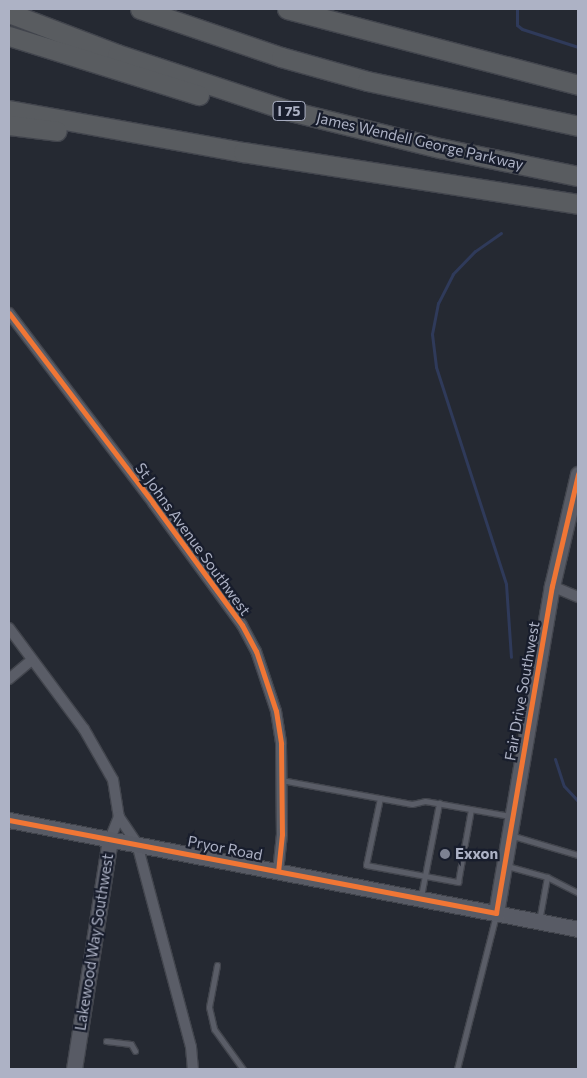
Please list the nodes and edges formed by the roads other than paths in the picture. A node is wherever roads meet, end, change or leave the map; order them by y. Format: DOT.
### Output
graph roads {
  1 [pos="140,9"];
  2 [pos="287,9"];
  3 [pos="328,9"];
  4 [pos="9,13"];
  5 [pos="9,36"];
  6 [pos="405,38"];
  7 [pos="578,85"];
  8 [pos="9,110"];
  9 [pos="9,124"];
  10 [pos="578,126"];
  11 [pos="369,132"];
  12 [pos="243,152"];
  13 [pos="578,176"];
  14 [pos="578,204"];
  15 [pos="9,313"];
  16 [pos="578,474"];
  17 [pos="552,586"];
  18 [pos="578,597"];
  19 [pos="9,628"];
  20 [pos="32,660"];
  21 [pos="9,679"];
  22 [pos="281,780"];
  23 [pos="380,798"];
  24 [pos="439,803"];
  25 [pos="471,809"];
  26 [pos="119,817"];
  27 [pos="513,817"];
  28 [pos="9,820"];
  29 [pos="510,834"];
  30 [pos="110,839"];
  31 [pos="137,844"];
  32 [pos="578,855"];
  33 [pos="504,865"];
  34 [pos="278,871"];
  35 [pos="425,877"];
  36 [pos="547,877"];
  37 [pos="578,893"];
  38 [pos="421,898"];
  39 [pos="496,913"];
  40 [pos="539,921"];
  41 [pos="578,929"];
  42 [pos="217,965"];
  43 [pos="106,1041"];
  44 [pos="135,1051"];
  45 [pos="74,1069"];
  46 [pos="193,1069"];
  47 [pos="243,1069"];
  48 [pos="457,1069"];
  1 -- 10 [label="highway"];
  2 -- 6 [label="highway"];
  3 -- 6 [label="highway"];
  4 -- 11 [label="highway, James Wendell George Parkway / I 75"];
  5 -- 11 [label="highway"];
  6 -- 7 [label="highway"];
  8 -- 12 [label="highway"];
  9 -- 12 [label="highway"];
  11 -- 13 [label="highway, James Wendell George Parkway / I 75"];
  12 -- 14 [label="highway"];
  15 -- 22 [label="street, St Johns Avenue Southwest"];
  16 -- 17 [label="street, Fair Drive Southwest"];
  17 -- 18 [label="street"];
  17 -- 27 [label="street, Fair Drive Southwest"];
  19 -- 20 [label="street"];
  20 -- 21 [label="street"];
  20 -- 26 [label="street"];
  22 -- 23 [label="lane"];
  22 -- 34 [label="street, St Johns Avenue Southwest"];
  23 -- 24 [label="lane"];
  23 -- 35 [label="lane"];
  24 -- 25 [label="lane"];
  24 -- 35 [label="lane"];
  25 -- 27 [label="lane"];
  25 -- 35 [label="lane"];
  26 -- 30 [label="street, Lakewood Way Southwest"];
  26 -- 31 [label="street"];
  27 -- 29 [label="street, Fair Drive Southwest"];
  28 -- 30 [label="street, Pryor Road"];
  29 -- 32 [label="lane"];
  29 -- 33 [label="street, Fair Drive Southwest"];
  30 -- 31 [label="street, Pryor Road"];
  30 -- 45 [label="street, Lakewood Way Southwest"];
  31 -- 34 [label="street, Pryor Road"];
  31 -- 46 [label="street"];
  33 -- 36 [label="lane"];
  33 -- 39 [label="street, Fair Drive Southwest"];
  34 -- 38 [label="street, Pryor Road"];
  35 -- 38 [label="lane"];
  36 -- 37 [label="lane"];
  36 -- 40 [label="lane"];
  38 -- 39 [label="street, Pryor Road"];
  39 -- 40 [label="street, Pryor Road"];
  39 -- 48 [label="lane"];
  40 -- 41 [label="street, Pryor Road"];
  42 -- 47 [label="lane"];
  43 -- 44 [label="lane"];
}
